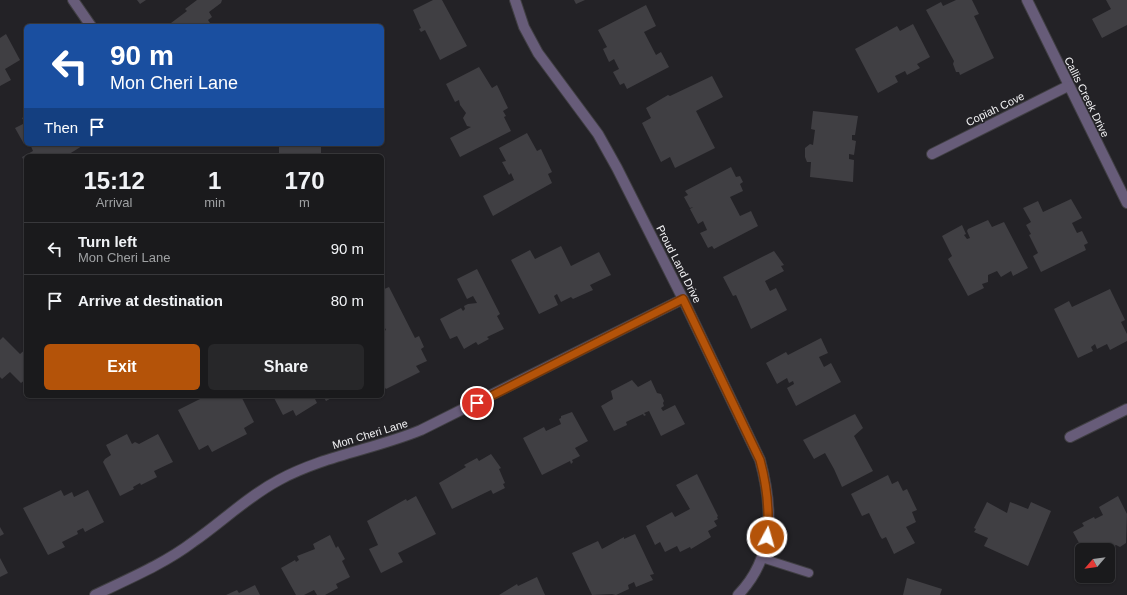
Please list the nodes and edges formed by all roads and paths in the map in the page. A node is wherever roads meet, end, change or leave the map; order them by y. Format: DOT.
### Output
graph roads {
  1 [pos="73,0"];
  2 [pos="515,0"];
  3 [pos="1027,0"];
  4 [pos="89,24"];
  5 [pos="1068,86"];
  6 [pos="932,154"];
  7 [pos="1127,203"];
  8 [pos="683,299"];
  9 [pos="1127,409"];
  10 [pos="1070,437"];
  11 [pos="762,558"];
  12 [pos="809,573"];
  13 [pos="95,595"];
  14 [pos="738,595"];
  1 -- 4 [label="street"];
  2 -- 8 [label="street, Proud Land Drive"];
  3 -- 5 [label="street, Callis Creek Drive"];
  5 -- 6 [label="street, Copiah Cove"];
  5 -- 7 [label="street, Callis Creek Drive"];
  8 -- 11 [label="street, Proud Land Drive"];
  8 -- 13 [label="street, Mon Cheri Lane"];
  9 -- 10 [label="street"];
  11 -- 12 [label="lane"];
  11 -- 14 [label="street, Proud Land Drive"];
}
